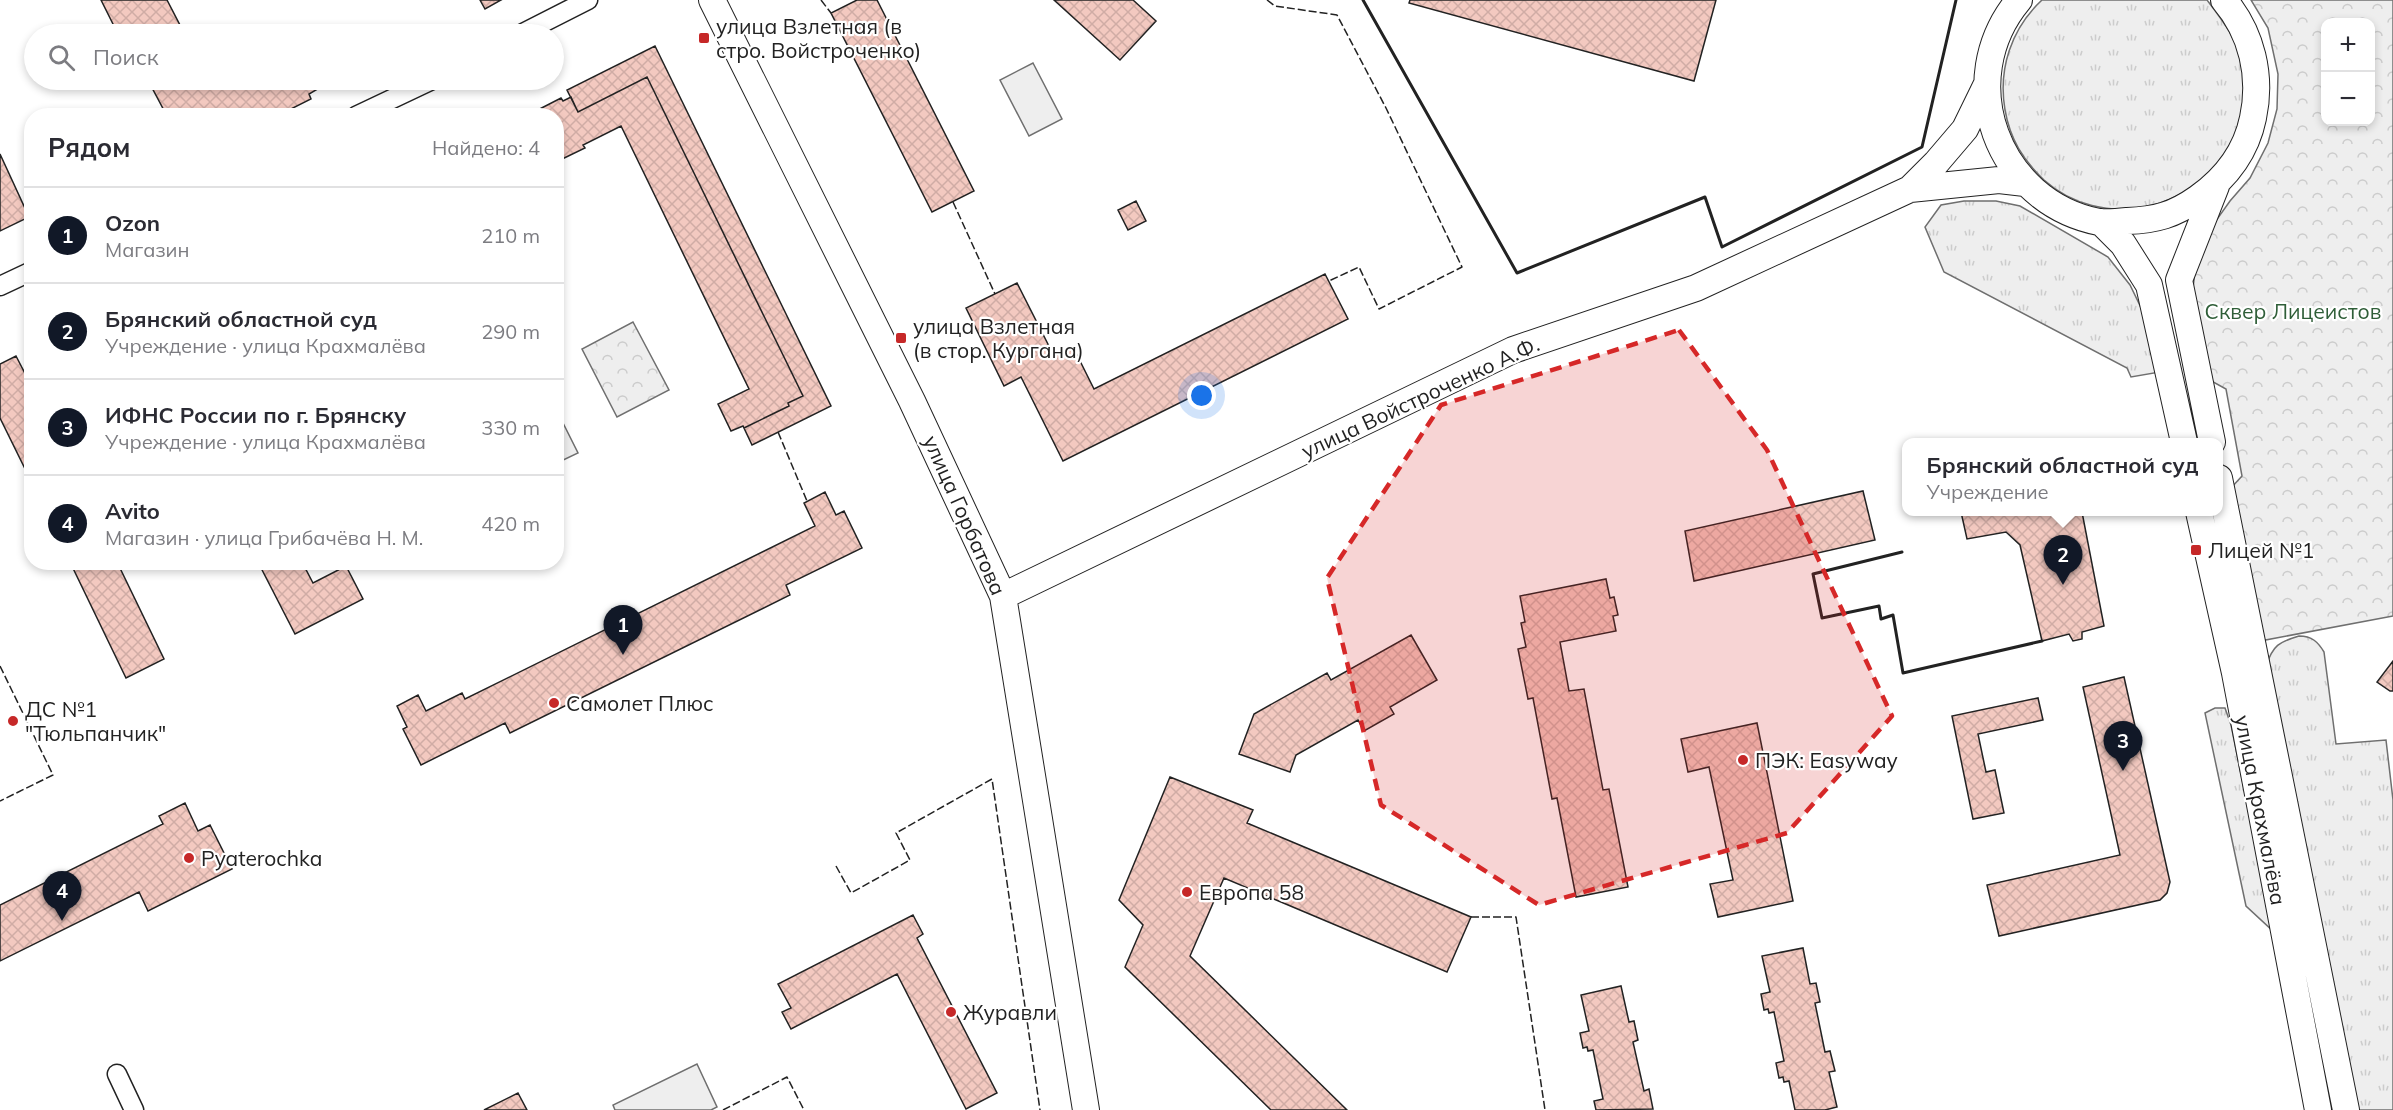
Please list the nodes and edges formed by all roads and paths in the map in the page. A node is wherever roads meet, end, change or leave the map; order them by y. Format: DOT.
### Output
graph roads {
  1 [pos="588,0"];
  2 [pos="712,0"];
  3 [pos="2224,0"];
  4 [pos="2018,1"];
  5 [pos="541,24"];
  6 [pos="1986,86"];
  7 [pos="411,90"];
  8 [pos="373,108"];
  9 [pos="2025,183"];
  10 [pos="2216,185"];
  11 [pos="1910,189"];
  12 [pos="2101,222"];
  13 [pos="24,275"];
  14 [pos="0,286"];
  15 [pos="2183,438"];
  16 [pos="2211,438"];
  17 [pos="2223,498"];
  18 [pos="2200,516"];
  19 [pos="1003,596"];
  20 [pos="117,1074"];
  21 [pos="134,1110"];
  22 [pos="1086,1110"];
  23 [pos="2318,1110"];
  24 [pos="2346,1110"];
  1 -- 5 [label="street"];
  2 -- 19 [label="main road, улица Горбатова"];
  3 -- 10 [label="main road"];
  4 -- 6 [label="main road"];
  6 -- 9 [label="main road"];
  6 -- 11 [label="main road"];
  7 -- 8 [label="street"];
  9 -- 11 [label="main road"];
  9 -- 12 [label="main road"];
  10 -- 12 [label="main road"];
  10 -- 16 [label="main road"];
  11 -- 19 [label="main road, улица Войстроченко А.Ф."];
  12 -- 15 [label="main road"];
  13 -- 14 [label="street"];
  17 -- 24 [label="main road"];
  18 -- 23 [label="main road, улица Крахмалёва"];
  19 -- 22 [label="main road, улица Горбатова"];
  20 -- 21 [label="street"];
}
